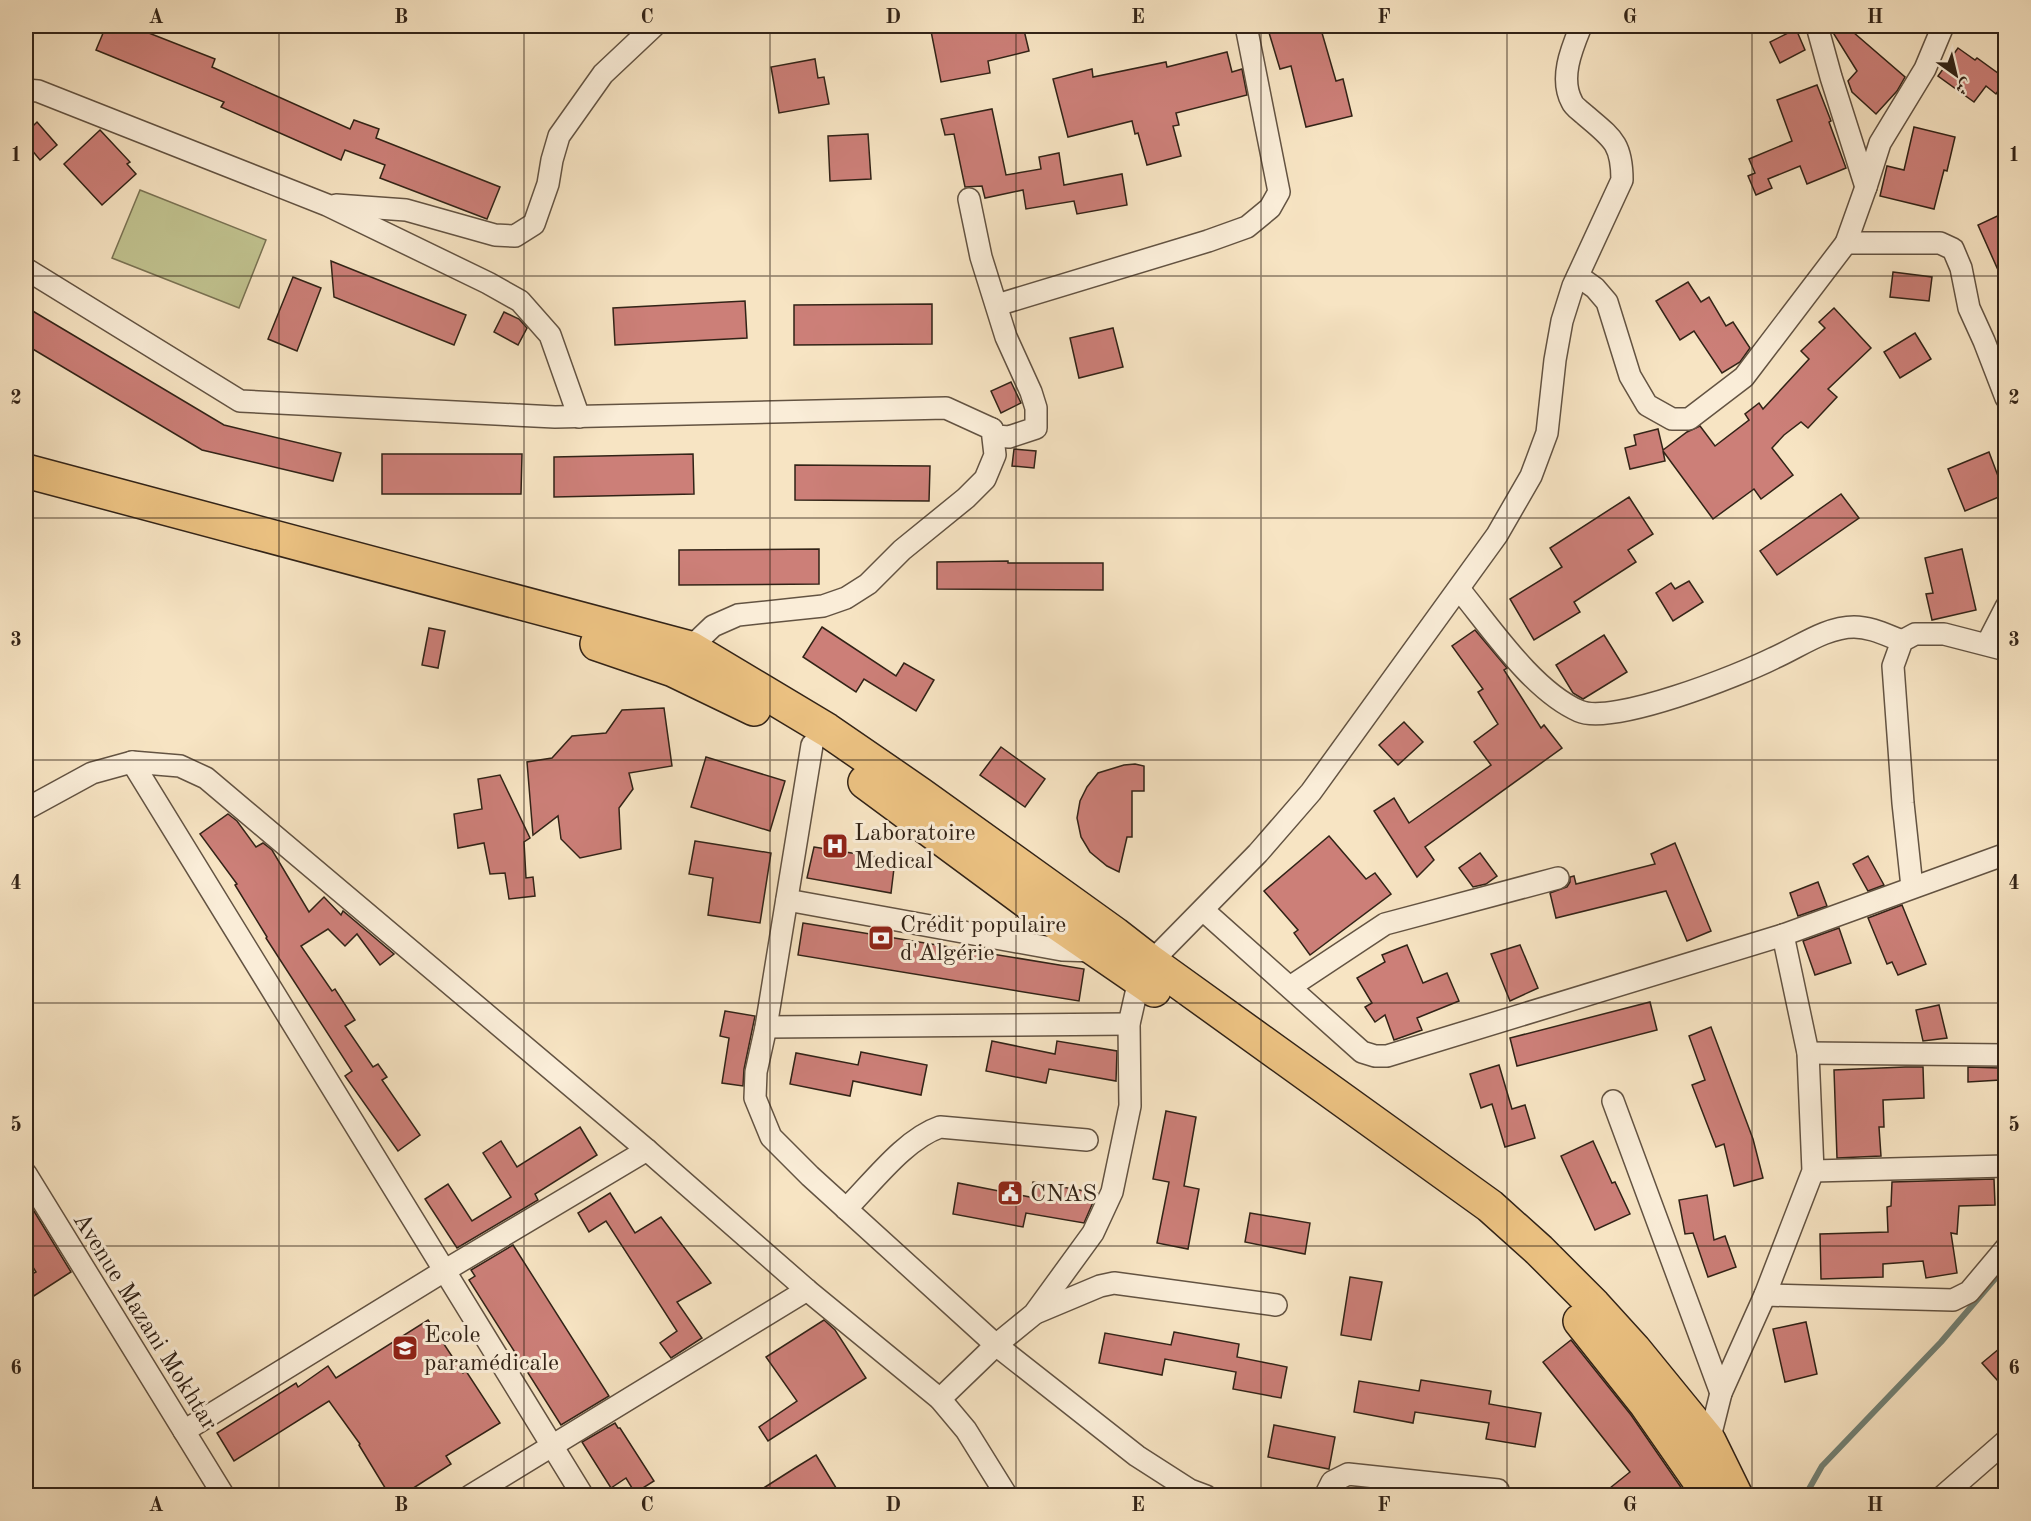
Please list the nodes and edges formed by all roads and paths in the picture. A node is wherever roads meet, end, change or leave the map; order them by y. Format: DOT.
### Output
graph roads {
  1 [pos="654,26"];
  2 [pos="1246,26"];
  3 [pos="1581,26"];
  4 [pos="1817,26"];
  5 [pos="1943,26"];
  6 [pos="26,90"];
  7 [pos="1866,187"];
  8 [pos="969,199"];
  9 [pos="327,205"];
  10 [pos="1846,243"];
  11 [pos="26,269"];
  12 [pos="1578,276"];
  13 [pos="997,306"];
  14 [pos="2006,398"];
  15 [pos="579,417"];
  16 [pos="992,429"];
  17 [pos="26,471"];
  18 [pos="26,487"];
  19 [pos="1459,589"];
  20 [pos="2006,607"];
  21 [pos="1902,641"];
  22 [pos="1996,647"];
  23 [pos="690,648"];
  24 [pos="813,746"];
  25 [pos="132,762"];
  26 [pos="26,809"];
  27 [pos="2006,854"];
  28 [pos="1558,878"];
  29 [pos="1912,887"];
  30 [pos="787,900"];
  31 [pos="1203,910"];
  32 [pos="1784,935"];
  33 [pos="1096,951"];
  34 [pos="1145,971"];
  35 [pos="1290,987"];
  36 [pos="1129,1024"];
  37 [pos="766,1027"];
  38 [pos="1808,1053"];
  39 [pos="2006,1055"];
  40 [pos="1613,1101"];
  41 [pos="1087,1140"];
  42 [pos="647,1150"];
  43 [pos="2006,1166"];
  44 [pos="1813,1171"];
  45 [pos="26,1174"];
  46 [pos="846,1209"];
  47 [pos="2006,1248"];
  48 [pos="444,1271"];
  49 [pos="807,1290"];
  50 [pos="1765,1295"];
  51 [pos="1276,1305"];
  52 [pos="1034,1314"];
  53 [pos="996,1345"];
  54 [pos="1721,1393"];
  55 [pos="940,1399"];
  56 [pos="184,1431"];
  57 [pos="1709,1441"];
  58 [pos="2006,1441"];
  59 [pos="551,1446"];
  60 [pos="1964,1477"];
  61 [pos="1498,1490"];
  62 [pos="224,1496"];
  63 [pos="470,1496"];
  64 [pos="583,1496"];
  65 [pos="1007,1496"];
  66 [pos="1206,1496"];
  67 [pos="1325,1496"];
  68 [pos="1710,1496"];
  69 [pos="1736,1496"];
  70 [pos="1935,1496"];
  71 [pos="1943,1496"];
  1 -- 9 [label="street"];
  2 -- 13 [label="street"];
  3 -- 12 [label="street"];
  4 -- 7 [label="street"];
  5 -- 7 [label="street"];
  6 -- 9 [label="street"];
  7 -- 10 [label="street"];
  8 -- 13 [label="street"];
  9 -- 15 [label="street"];
  10 -- 12 [label="street"];
  10 -- 14 [label="street"];
  11 -- 15 [label="street"];
  12 -- 19 [label="street"];
  13 -- 16 [label="street"];
  15 -- 16 [label="street"];
  16 -- 23 [label="street"];
  17 -- 23 [label="highway"];
  18 -- 24 [label="highway"];
  19 -- 21 [label="street"];
  19 -- 31 [label="street"];
  20 -- 22 [label="street"];
  21 -- 22 [label="street"];
  21 -- 29 [label="street"];
  23 -- 34 [label="highway"];
  24 -- 30 [label="street"];
  24 -- 33 [label="highway"];
  25 -- 26 [label="street"];
  25 -- 42 [label="street"];
  25 -- 48 [label="street"];
  27 -- 29 [label="street"];
  28 -- 35 [label="street"];
  29 -- 32 [label="street"];
  30 -- 33 [label="street"];
  30 -- 37 [label="street"];
  31 -- 34 [label="street"];
  31 -- 35 [label="street"];
  32 -- 35 [label="street"];
  32 -- 38 [label="street"];
  33 -- 34 [label="highway"];
  34 -- 36 [label="street"];
  34 -- 57 [label="highway"];
  34 -- 68 [label="highway"];
  36 -- 37 [label="street"];
  36 -- 52 [label="street"];
  37 -- 46 [label="street"];
  38 -- 39 [label="street"];
  38 -- 44 [label="street"];
  40 -- 54 [label="street"];
  41 -- 46 [label="street"];
  42 -- 48 [label="street"];
  42 -- 49 [label="street"];
  43 -- 44 [label="street"];
  44 -- 50 [label="street"];
  45 -- 56 [label="street, Avenue Mazani Mokhtar"];
  46 -- 53 [label="street"];
  47 -- 50 [label="street"];
  48 -- 56 [label="street"];
  48 -- 59 [label="street"];
  49 -- 55 [label="street"];
  49 -- 59 [label="street"];
  50 -- 54 [label="street"];
  51 -- 52 [label="street"];
  52 -- 53 [label="street"];
  53 -- 55 [label="street"];
  53 -- 66 [label="street"];
  54 -- 57 [label="street"];
  55 -- 65 [label="street"];
  56 -- 62 [label="street, Avenue Mazani Mokhtar"];
  57 -- 69 [label="highway"];
  58 -- 60 [label="street"];
  59 -- 63 [label="street"];
  59 -- 64 [label="street"];
  60 -- 70 [label="street"];
  60 -- 71 [label="street"];
  61 -- 67 [label="street"];
}
